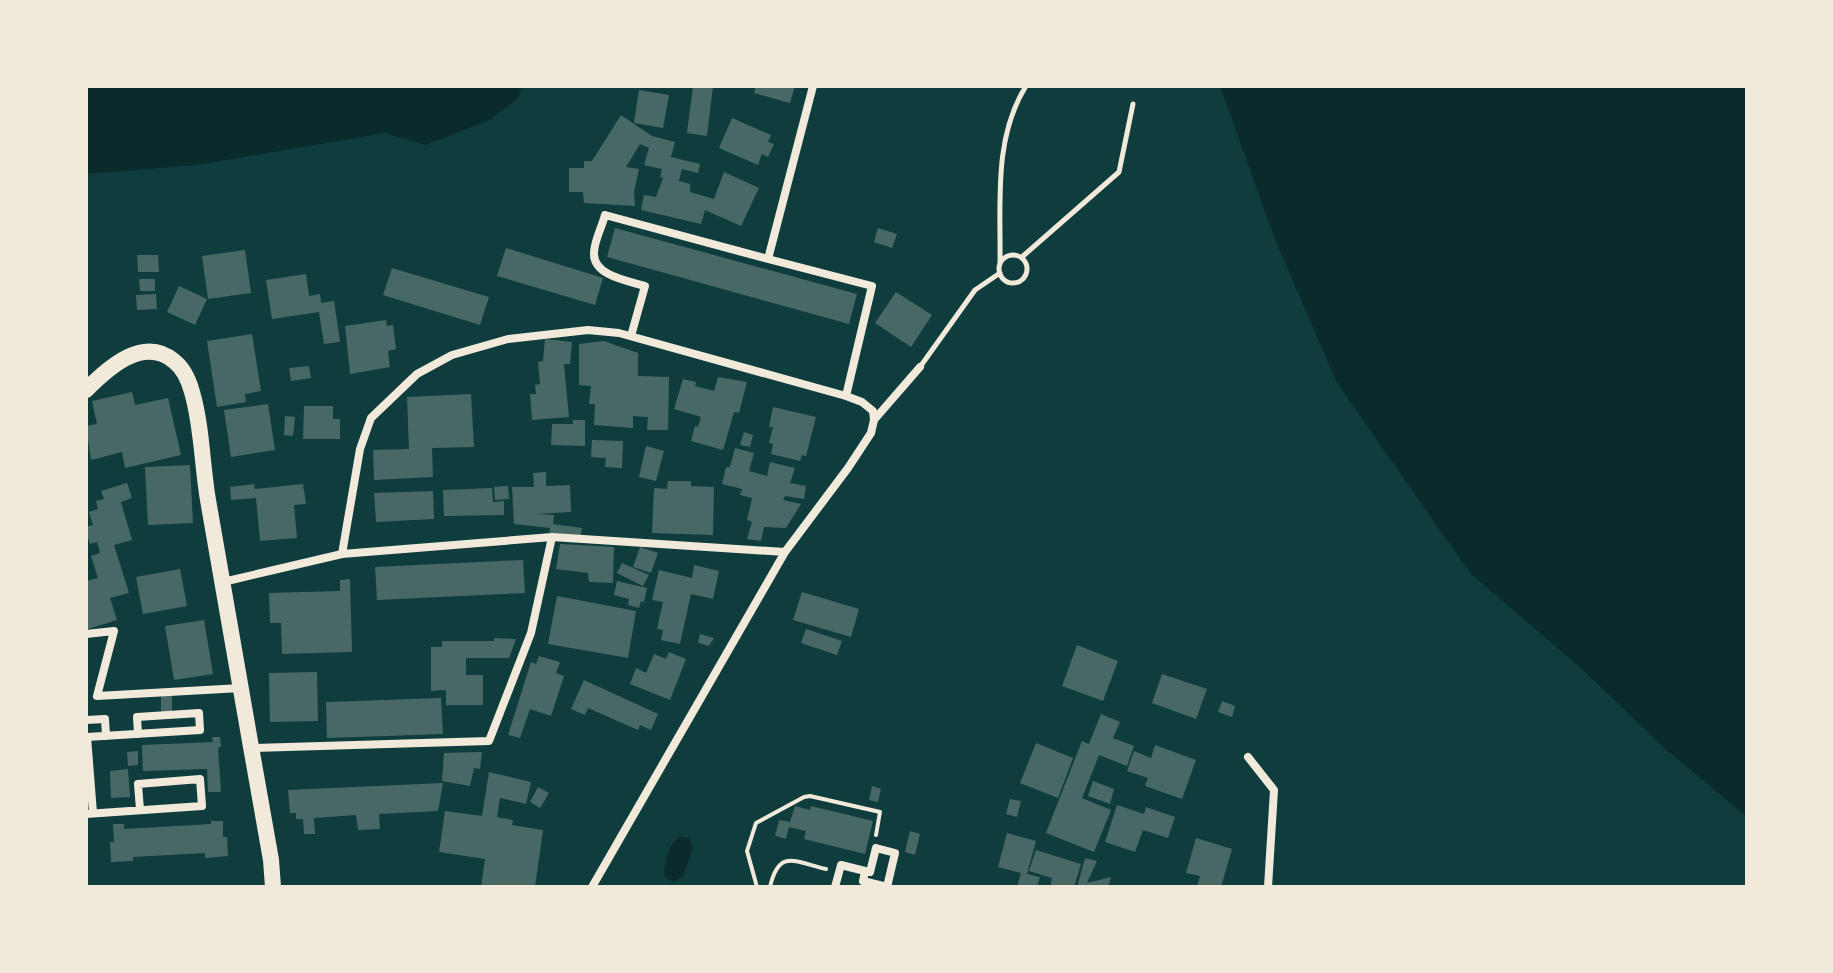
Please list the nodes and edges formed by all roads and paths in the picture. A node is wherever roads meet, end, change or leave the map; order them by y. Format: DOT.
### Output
graph roads {
  1 [pos="813,86"];
  2 [pos="1026,86"];
  3 [pos="1133,104"];
  4 [pos="1022,257"];
  5 [pos="768,259"];
  6 [pos="1000,264"];
  7 [pos="1000,273"];
  8 [pos="631,336"];
  9 [pos="920,367"];
  10 [pos="86,390"];
  11 [pos="846,396"];
  12 [pos="874,420"];
  13 [pos="552,537"];
  14 [pos="785,552"];
  15 [pos="342,554"];
  16 [pos="223,582"];
  17 [pos="86,634"];
  18 [pos="241,688"];
  19 [pos="86,720"];
  20 [pos="138,734"];
  21 [pos="106,736"];
  22 [pos="87,737"];
  23 [pos="252,748"];
  24 [pos="1248,757"];
  25 [pos="869,809"];
  26 [pos="140,810"];
  27 [pos="89,814"];
  28 [pos="865,871"];
  29 [pos="839,872"];
  30 [pos="273,887"];
  31 [pos="592,887"];
  32 [pos="757,887"];
  33 [pos="770,887"];
  34 [pos="835,887"];
  35 [pos="1268,887"];
  1 -- 5 [label="street"];
  2 -- 6 [label="lane"];
  3 -- 4 [label="lane"];
  4 -- 6 [label="lane"];
  4 -- 7 [label="lane"];
  5 -- 8 [label="street"];
  5 -- 11 [label="street"];
  6 -- 7 [label="lane"];
  7 -- 9 [label="lane"];
  8 -- 11 [label="street"];
  8 -- 15 [label="street"];
  9 -- 12 [label="street"];
  10 -- 16 [label="main road"];
  11 -- 12 [label="street"];
  12 -- 14 [label="street"];
  13 -- 14 [label="street"];
  13 -- 15 [label="street"];
  13 -- 23 [label="street"];
  14 -- 31 [label="street"];
  15 -- 16 [label="street"];
  16 -- 18 [label="main road"];
  17 -- 18 [label="street"];
  18 -- 23 [label="main road"];
  19 -- 21 [label="street"];
  20 -- 20 [label="street"];
  20 -- 21 [label="street"];
  21 -- 22 [label="street"];
  22 -- 27 [label="street"];
  23 -- 30 [label="main road"];
  24 -- 35 [label="street"];
  25 -- 32 [label="path"];
  26 -- 26 [label="street"];
  26 -- 27 [label="street"];
  28 -- 28 [label="street"];
  28 -- 29 [label="street"];
  29 -- 33 [label="path"];
  29 -- 34 [label="street"];
}
